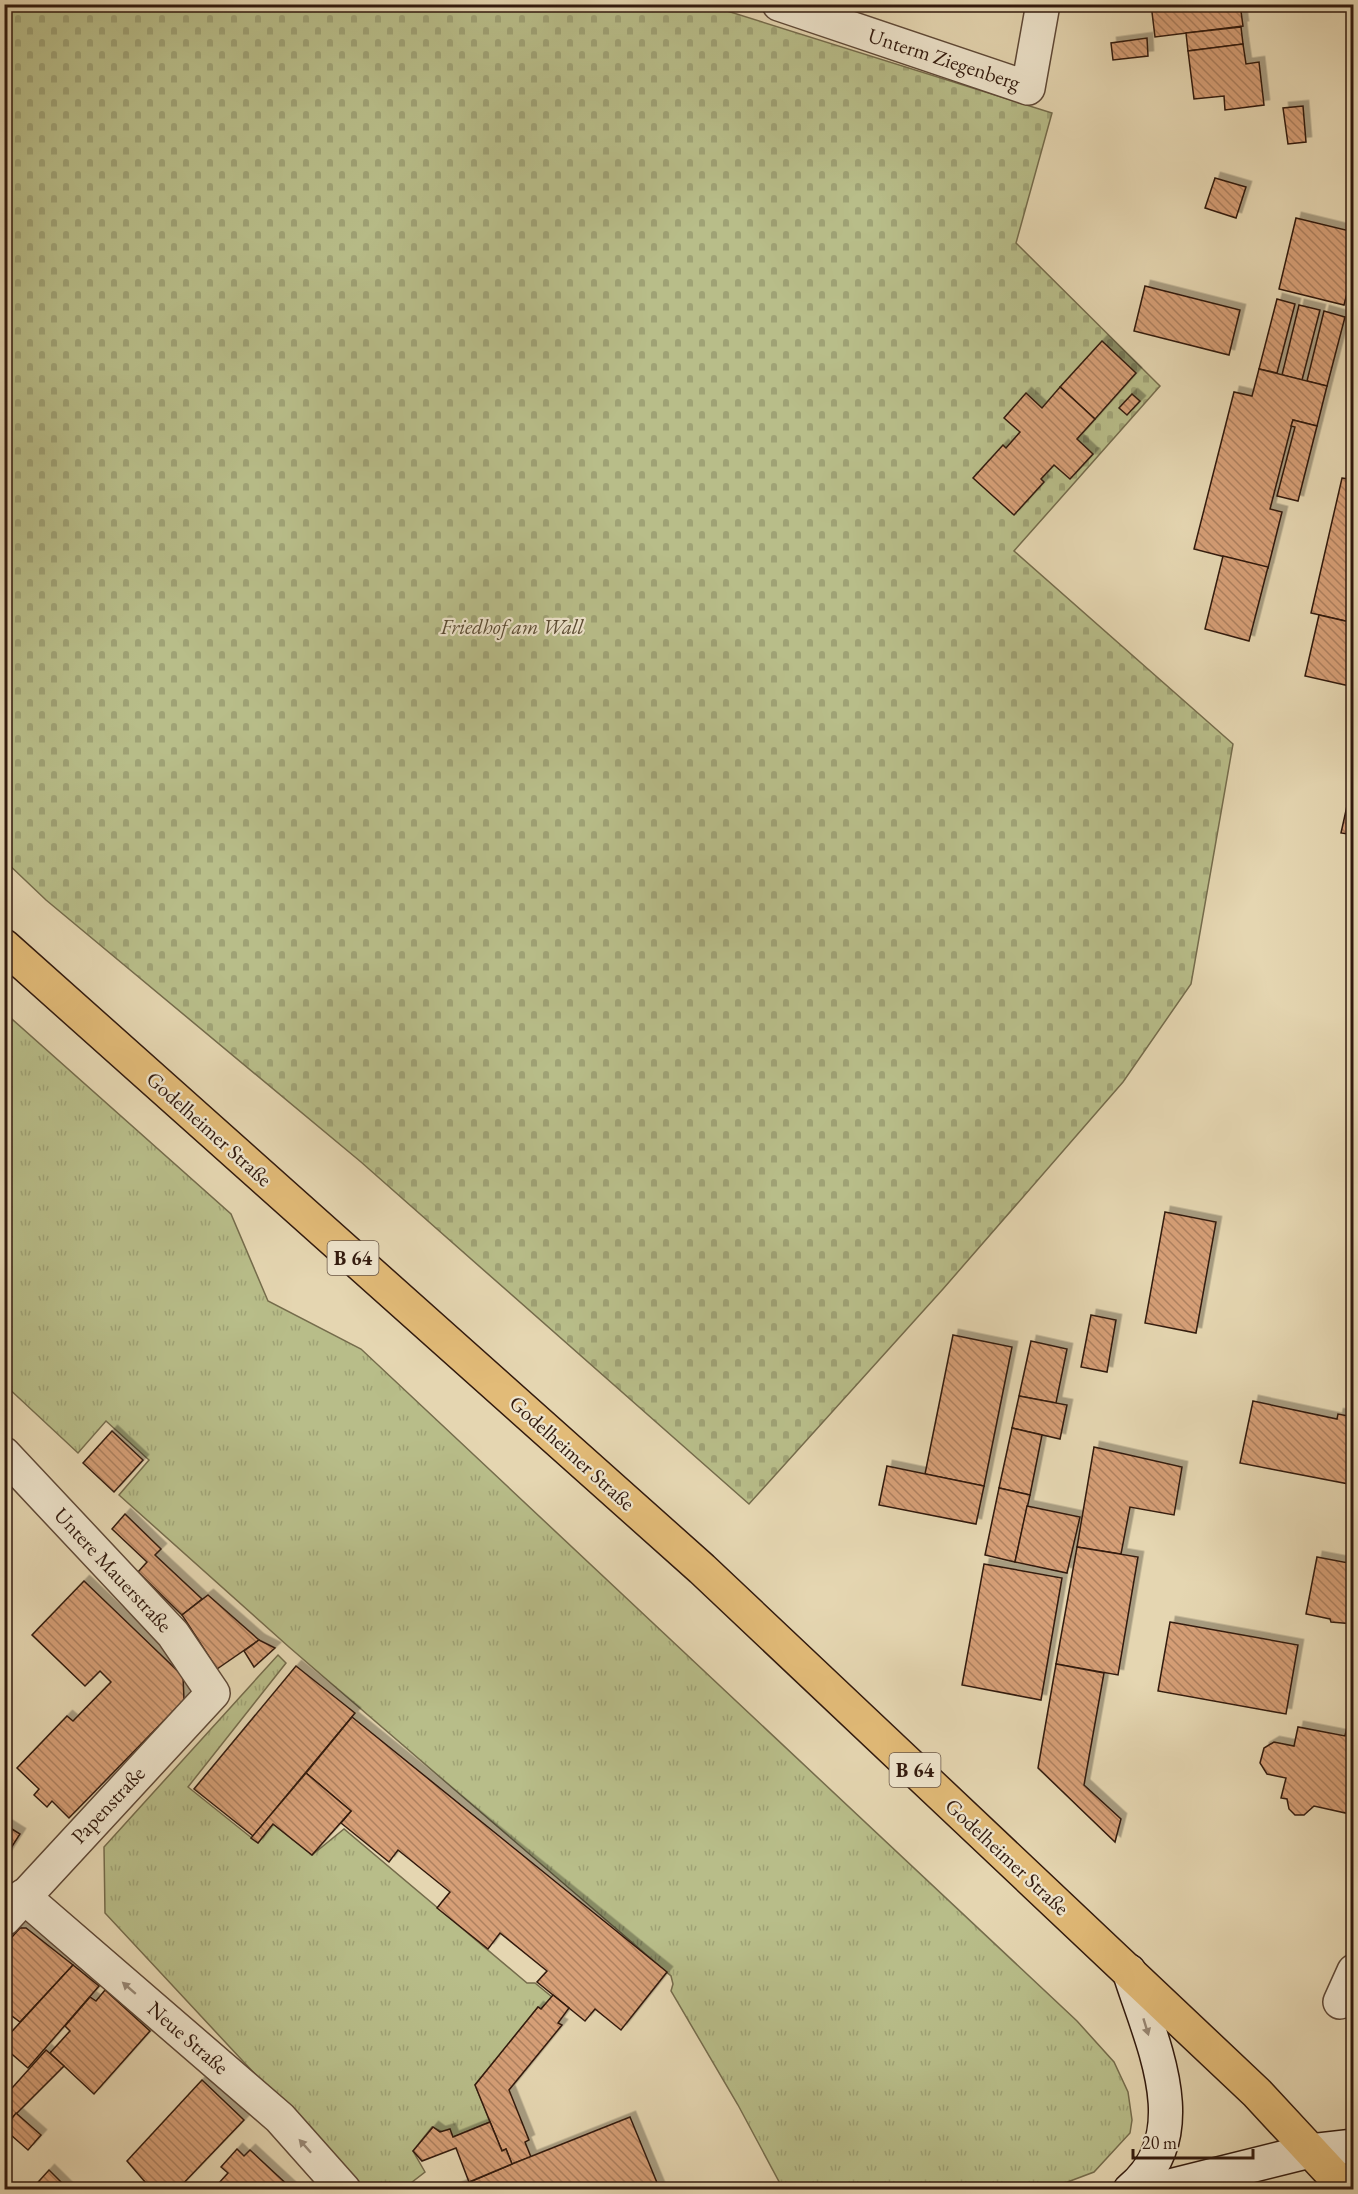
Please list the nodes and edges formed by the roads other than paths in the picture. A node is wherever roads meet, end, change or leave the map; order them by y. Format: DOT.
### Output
graph roads {
  1 [pos="779,4"];
  2 [pos="1043,4"];
  3 [pos="4,946"];
  4 [pos="4,1454"];
  5 [pos="213,1693"];
  6 [pos="9,1913"];
  7 [pos="1129,1971"];
  8 [pos="1353,1971"];
  9 [pos="1340,2002"];
  10 [pos="1353,2146"];
  11 [pos="1310,2151"];
  12 [pos="344,2190"];
  13 [pos="1130,2190"];
  14 [pos="1154,2190"];
  15 [pos="1347,2190"];
  1 -- 2 [label="street, Unterm Ziegenberg"];
  3 -- 7 [label="main road, Godelheimer Straße / B 64"];
  4 -- 5 [label="street, Untere Mauerstraße"];
  5 -- 6 [label="street, Papenstraße"];
  12 -- 6 [label="street, Neue Straße, one-way"];
  7 -- 11 [label="main road, Godelheimer Straße / B 64"];
  7 -- 13 [label="street, Godelheimer Straße, one-way"];
  8 -- 9 [label="street"];
  10 -- 11 [label="street"];
  11 -- 14 [label="street"];
  11 -- 15 [label="main road, Godelheimer Straße / B 64"];
}
